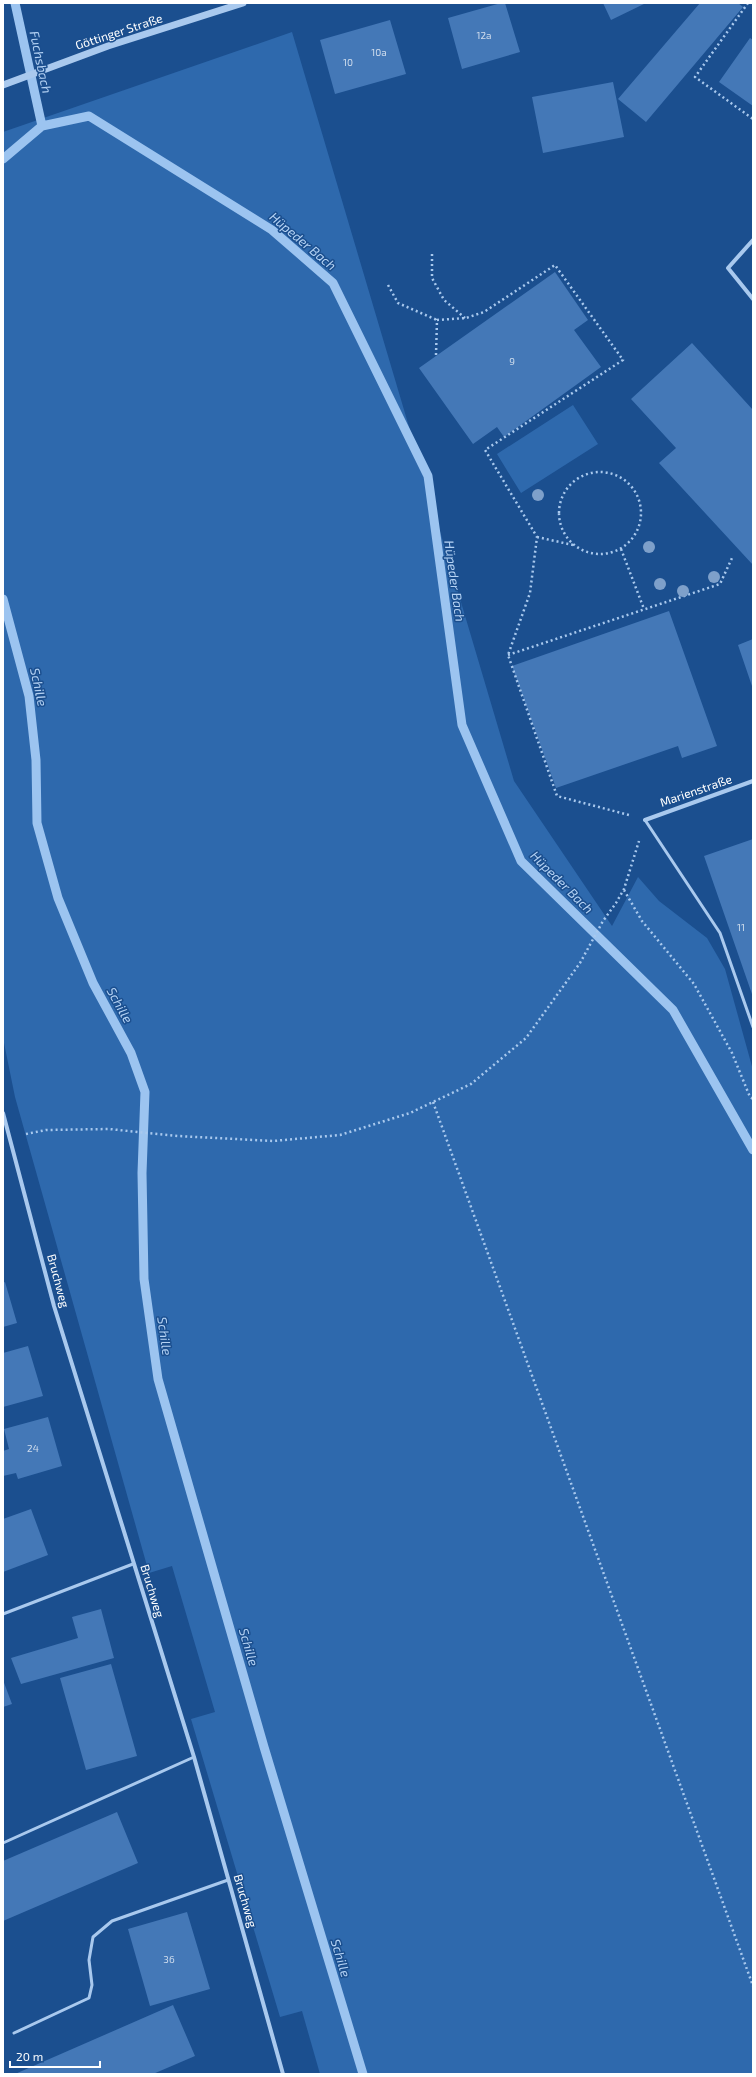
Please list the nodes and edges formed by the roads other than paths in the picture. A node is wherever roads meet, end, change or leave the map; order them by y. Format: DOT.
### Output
graph roads {
  1 [pos="243,3"];
  2 [pos="3,85"];
  3 [pos="753,240"];
  4 [pos="753,299"];
  5 [pos="753,782"];
  6 [pos="645,820"];
  7 [pos="753,1027"];
  8 [pos="3,1113"];
  9 [pos="133,1564"];
  10 [pos="3,1614"];
  11 [pos="194,1757"];
  12 [pos="3,1843"];
  13 [pos="228,1880"];
  14 [pos="14,2033"];
  15 [pos="284,2074"];
  1 -- 2 [label="street, Göttinger Straße"];
  3 -- 4 [label="street"];
  5 -- 6 [label="street, Marienstraße"];
  6 -- 7 [label="lane"];
  8 -- 9 [label="street, Bruchweg"];
  9 -- 10 [label="lane"];
  9 -- 11 [label="street, Bruchweg"];
  11 -- 12 [label="lane"];
  11 -- 13 [label="street, Bruchweg"];
  13 -- 14 [label="lane"];
  13 -- 15 [label="street, Bruchweg"];
}
